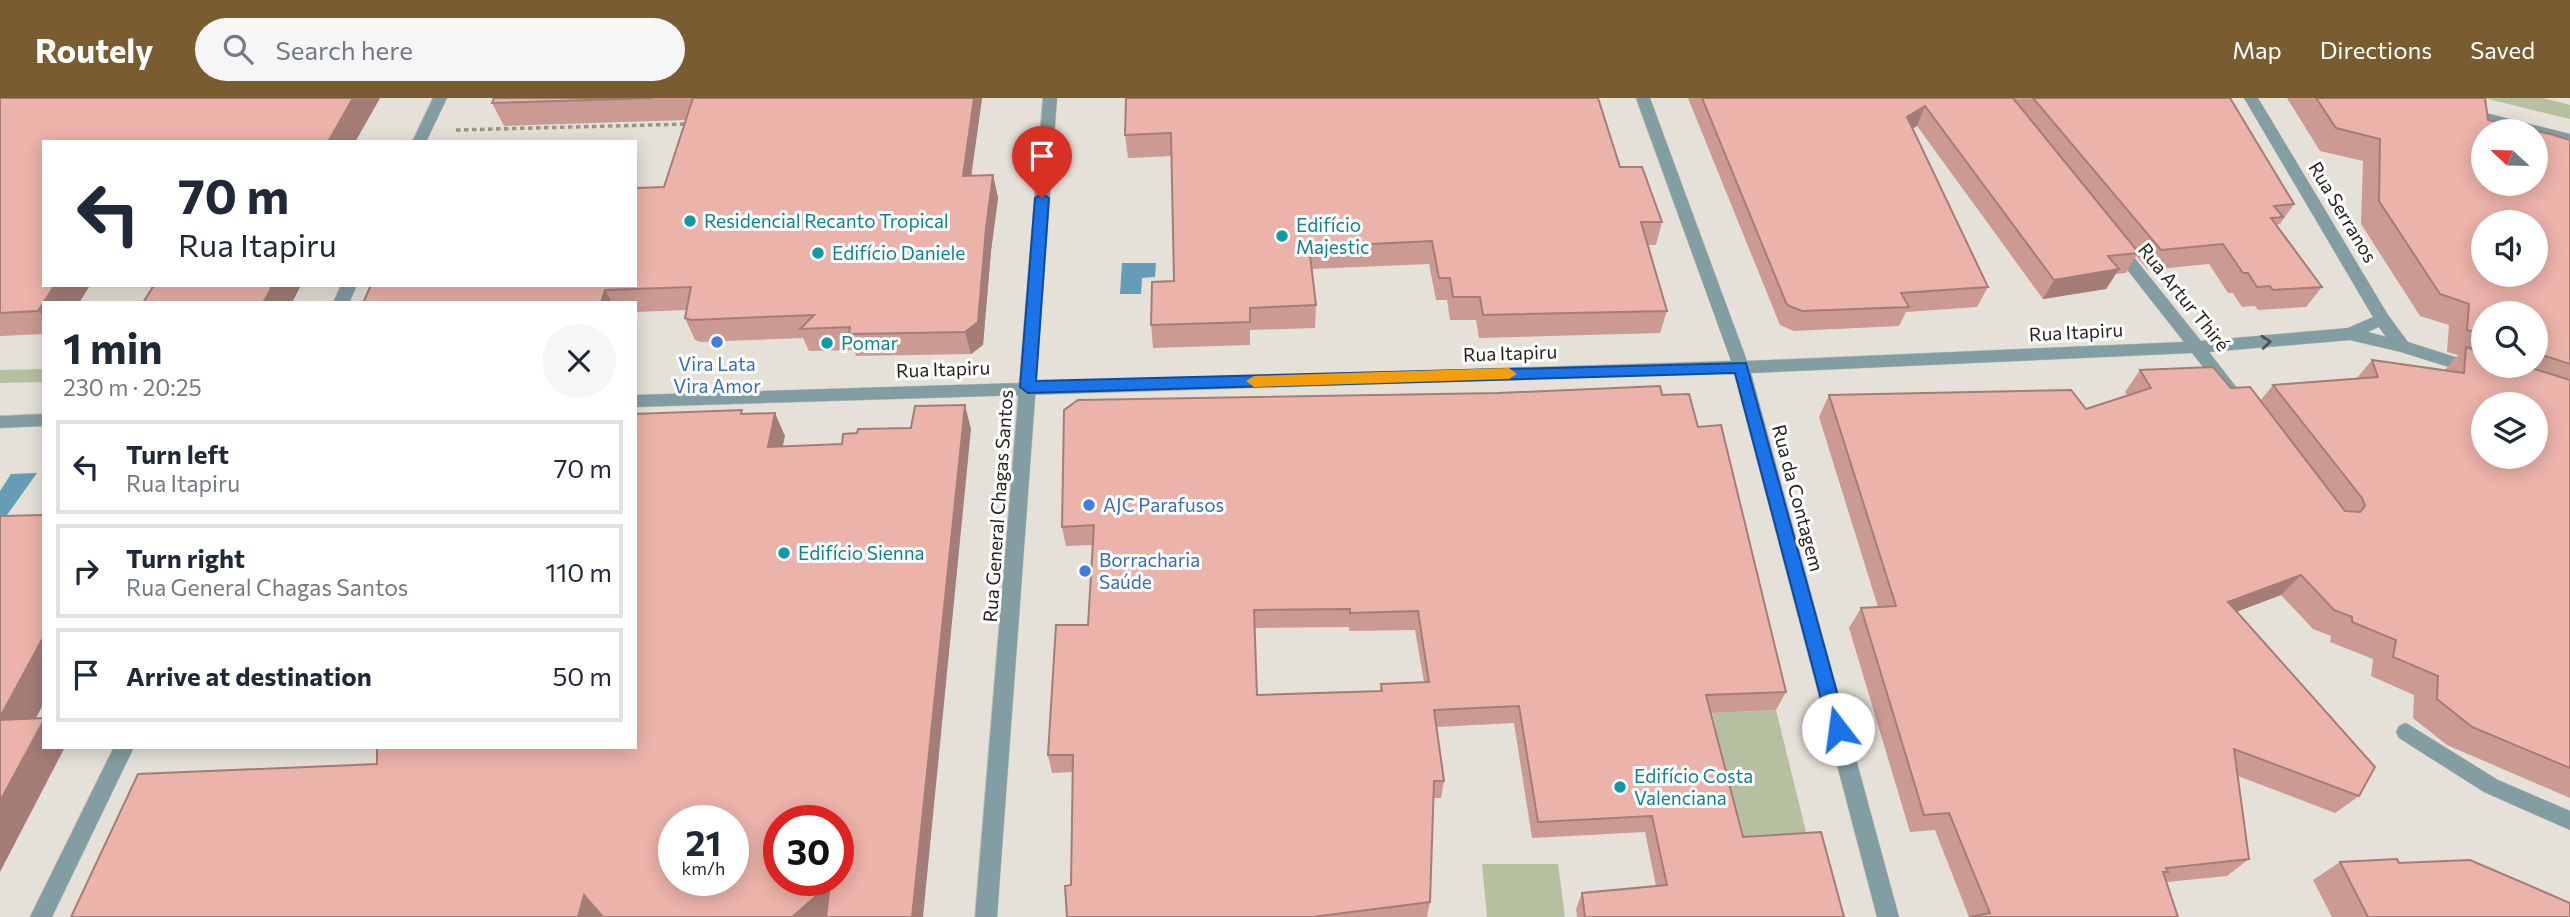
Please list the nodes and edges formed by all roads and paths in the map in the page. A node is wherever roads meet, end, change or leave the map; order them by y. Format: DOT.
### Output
graph roads {
  1 [pos="440,98"];
  2 [pos="1049,98"];
  3 [pos="1643,98"];
  4 [pos="2252,98"];
  5 [pos="2444,107"];
  6 [pos="701,124"];
  7 [pos="421,136"];
  8 [pos="2570,139"];
  9 [pos="2102,228"];
  10 [pos="2382,319"];
  11 [pos="2350,334"];
  12 [pos="2402,346"];
  13 [pos="2199,347"];
  14 [pos="1741,367"];
  15 [pos="2471,368"];
  16 [pos="1028,387"];
  17 [pos="2237,399"];
  18 [pos="637,401"];
  19 [pos="42,420"];
  20 [pos="0,422"];
  21 [pos="2406,732"];
  22 [pos="123,749"];
  23 [pos="2570,821"];
  24 [pos="41,917"];
  25 [pos="986,917"];
  26 [pos="1888,917"];
  1 -- 7 [label="street"];
  2 -- 16 [label="street, Rua General Chagas Santos"];
  3 -- 14 [label="street, Rua da Contagem"];
  4 -- 10 [label="street, Rua Serranos"];
  5 -- 8 [label="street"];
  6 -- 7 [label="path"];
  9 -- 13 [label="street, Rua Artur Thiré"];
  10 -- 11 [label="street, Rua Itapiru"];
  10 -- 12 [label="street, Rua Serranos"];
  11 -- 12 [label="street"];
  13 -- 11 [label="street, Rua Itapiru, one-way"];
  12 -- 15 [label="street"];
  13 -- 14 [label="street, Rua Itapiru"];
  13 -- 17 [label="street, Rua Artur Thiré"];
  14 -- 16 [label="street, Rua Itapiru"];
  14 -- 26 [label="street, Rua da Contagem"];
  16 -- 18 [label="street, Rua Itapiru"];
  16 -- 25 [label="street, Rua General Chagas Santos"];
  19 -- 20 [label="street"];
  21 -- 23 [label="street"];
  22 -- 24 [label="street"];
}
